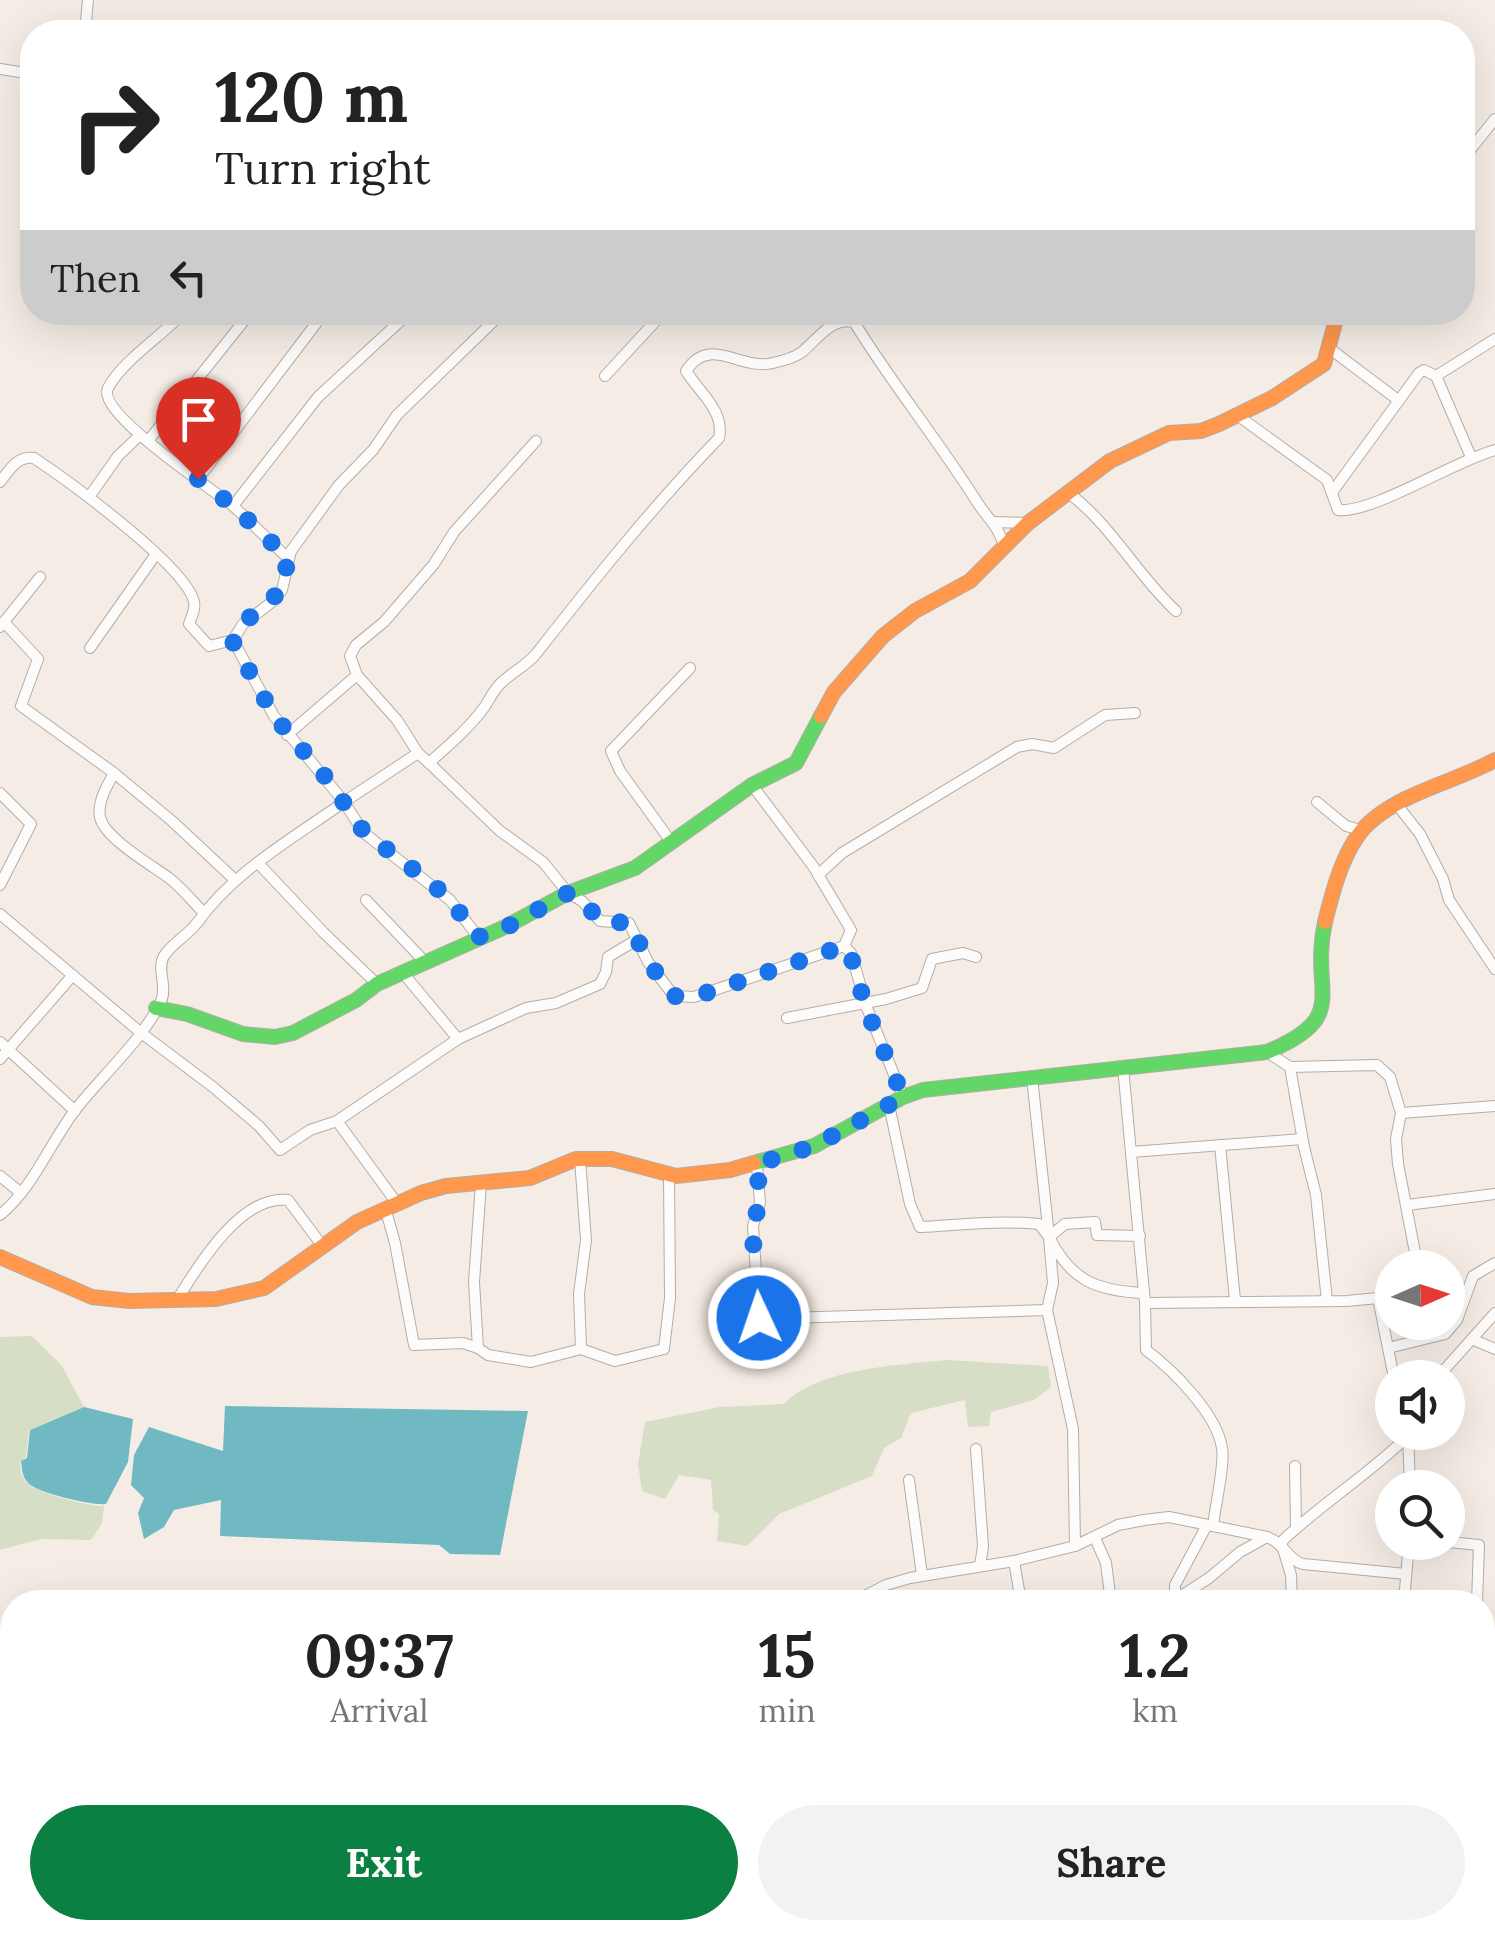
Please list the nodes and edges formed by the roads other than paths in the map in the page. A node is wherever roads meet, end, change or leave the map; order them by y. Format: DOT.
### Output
graph roads {
  1 [pos="1495,119"];
  2 [pos="1475,144"];
  3 [pos="170,325"];
  4 [pos="240,325"];
  5 [pos="311,325"];
  6 [pos="396,325"];
  7 [pos="490,325"];
  8 [pos="652,325"];
  9 [pos="833,325"];
  10 [pos="856,325"];
  11 [pos="1335,325"];
  12 [pos="1495,339"];
  13 [pos="1329,348"];
  14 [pos="605,376"];
  15 [pos="1436,376"];
  16 [pos="1398,400"];
  17 [pos="1237,415"];
  18 [pos="144,439"];
  19 [pos="536,441"];
  20 [pos="1495,450"];
  21 [pos="1471,457"];
  22 [pos="198,479"];
  23 [pos="0,482"];
  24 [pos="1333,490"];
  25 [pos="1070,494"];
  26 [pos="90,497"];
  27 [pos="233,506"];
  28 [pos="994,522"];
  29 [pos="1028,523"];
  30 [pos="1004,547"];
  31 [pos="156,554"];
  32 [pos="288,558"];
  33 [pos="40,577"];
  34 [pos="1176,611"];
  35 [pos="2,625"];
  36 [pos="232,640"];
  37 [pos="90,648"];
  38 [pos="690,668"];
  39 [pos="357,675"];
  40 [pos="1135,714"];
  41 [pos="287,735"];
  42 [pos="418,753"];
  43 [pos="429,763"];
  44 [pos="1494,764"];
  45 [pos="114,774"];
  46 [pos="752,785"];
  47 [pos="0,793"];
  48 [pos="344,802"];
  49 [pos="1317,802"];
  50 [pos="1398,806"];
  51 [pos="1361,830"];
  52 [pos="672,843"];
  53 [pos="258,863"];
  54 [pos="818,874"];
  55 [pos="234,879"];
  56 [pos="0,885"];
  57 [pos="568,893"];
  58 [pos="366,900"];
  59 [pos="202,912"];
  60 [pos="3,921"];
  61 [pos="478,937"];
  62 [pos="638,939"];
  63 [pos="844,946"];
  64 [pos="976,957"];
  65 [pos="425,962"];
  66 [pos="1495,968"];
  67 [pos="403,972"];
  68 [pos="73,975"];
  69 [pos="377,984"];
  70 [pos="864,1002"];
  71 [pos="156,1008"];
  72 [pos="787,1018"];
  73 [pos="140,1032"];
  74 [pos="458,1039"];
  75 [pos="4,1045"];
  76 [pos="1267,1052"];
  77 [pos="0,1059"];
  78 [pos="1123,1067"];
  79 [pos="1290,1067"];
  80 [pos="1032,1076"];
  81 [pos="896,1101"];
  82 [pos="1495,1106"];
  83 [pos="75,1110"];
  84 [pos="1401,1112"];
  85 [pos="337,1121"];
  86 [pos="1302,1139"];
  87 [pos="1220,1145"];
  88 [pos="1131,1152"];
  89 [pos="580,1159"];
  90 [pos="757,1164"];
  91 [pos="668,1174"];
  92 [pos="0,1176"];
  93 [pos="481,1183"];
  94 [pos="21,1193"];
  95 [pos="1495,1194"];
  96 [pos="1408,1205"];
  97 [pos="391,1207"];
  98 [pos="0,1215"];
  99 [pos="1140,1236"];
  100 [pos="1050,1237"];
  101 [pos="324,1248"];
  102 [pos="1415,1250"];
  103 [pos="0,1257"];
  104 [pos="1495,1263"];
  105 [pos="1144,1298"];
  106 [pos="1375,1298"];
  107 [pos="177,1300"];
  108 [pos="1235,1300"];
  109 [pos="1327,1301"];
  110 [pos="1047,1310"];
  111 [pos="1495,1313"];
  112 [pos="759,1318"];
  113 [pos="722,1320"];
  114 [pos="1386,1340"];
  115 [pos="1474,1340"];
  116 [pos="478,1348"];
  117 [pos="1388,1348"];
  118 [pos="581,1349"];
  119 [pos="1495,1349"];
  120 [pos="1390,1360"];
  121 [pos="1455,1360"];
  122 [pos="976,1448"];
  123 [pos="1392,1450"];
  124 [pos="1295,1466"];
  125 [pos="909,1480"];
  126 [pos="1210,1526"];
  127 [pos="1296,1528"];
  128 [pos="1268,1537"];
  129 [pos="1095,1538"];
  130 [pos="1280,1542"];
  131 [pos="1465,1544"];
  132 [pos="1075,1546"];
  133 [pos="1479,1546"];
  134 [pos="1495,1546"];
  135 [pos="1407,1560"];
  136 [pos="1014,1561"];
  137 [pos="980,1566"];
  138 [pos="1406,1574"];
  139 [pos="922,1575"];
  140 [pos="876,1590"];
  141 [pos="1020,1590"];
  142 [pos="1109,1590"];
  143 [pos="1175,1590"];
  144 [pos="1189,1590"];
  145 [pos="1292,1590"];
  146 [pos="1405,1590"];
  147 [pos="1477,1590"];
  1 -- 2 [label="street"];
  3 -- 18 [label="street"];
  4 -- 18 [label="street"];
  5 -- 22 [label="street"];
  6 -- 27 [label="street"];
  7 -- 32 [label="street"];
  8 -- 14 [label="street"];
  9 -- 43 [label="street"];
  10 -- 28 [label="street"];
  11 -- 13 [label="street"];
  12 -- 15 [label="street"];
  13 -- 16 [label="street"];
  13 -- 17 [label="street"];
  15 -- 16 [label="street"];
  15 -- 21 [label="street"];
  16 -- 24 [label="street"];
  17 -- 24 [label="street"];
  17 -- 25 [label="street"];
  18 -- 22 [label="street"];
  18 -- 26 [label="street"];
  19 -- 39 [label="street"];
  20 -- 21 [label="street"];
  21 -- 24 [label="street"];
  22 -- 27 [label="street"];
  23 -- 26 [label="street"];
  25 -- 29 [label="street"];
  25 -- 34 [label="street"];
  26 -- 31 [label="street"];
  27 -- 32 [label="street"];
  28 -- 29 [label="street"];
  28 -- 30 [label="street"];
  29 -- 30 [label="street"];
  30 -- 46 [label="street"];
  31 -- 36 [label="street"];
  31 -- 37 [label="street"];
  32 -- 36 [label="street"];
  33 -- 35 [label="street"];
  35 -- 45 [label="street"];
  36 -- 41 [label="street"];
  38 -- 52 [label="street"];
  39 -- 41 [label="street"];
  39 -- 42 [label="street"];
  40 -- 54 [label="street"];
  41 -- 48 [label="street"];
  42 -- 43 [label="street"];
  42 -- 48 [label="street"];
  43 -- 57 [label="street"];
  44 -- 50 [label="street"];
  45 -- 55 [label="street"];
  45 -- 59 [label="street"];
  46 -- 52 [label="street"];
  46 -- 54 [label="street"];
  47 -- 56 [label="street"];
  48 -- 53 [label="street"];
  48 -- 61 [label="street"];
  49 -- 51 [label="street"];
  50 -- 51 [label="street"];
  50 -- 66 [label="street"];
  51 -- 76 [label="street"];
  52 -- 57 [label="street"];
  53 -- 55 [label="street"];
  53 -- 69 [label="street"];
  54 -- 63 [label="street"];
  55 -- 59 [label="street"];
  57 -- 61 [label="street"];
  57 -- 62 [label="street"];
  58 -- 65 [label="street"];
  59 -- 71 [label="street"];
  60 -- 68 [label="street"];
  61 -- 65 [label="street"];
  62 -- 63 [label="street"];
  62 -- 74 [label="street"];
  63 -- 70 [label="street"];
  64 -- 70 [label="street"];
  65 -- 67 [label="street"];
  67 -- 69 [label="street"];
  67 -- 74 [label="street"];
  68 -- 73 [label="street"];
  68 -- 75 [label="street"];
  69 -- 71 [label="street"];
  70 -- 72 [label="street"];
  70 -- 81 [label="street"];
  71 -- 73 [label="street"];
  73 -- 83 [label="street"];
  73 -- 85 [label="street"];
  74 -- 85 [label="street"];
  75 -- 77 [label="street"];
  75 -- 83 [label="street"];
  76 -- 78 [label="street"];
  76 -- 79 [label="street"];
  78 -- 80 [label="street"];
  78 -- 88 [label="street"];
  79 -- 84 [label="street"];
  79 -- 86 [label="street"];
  80 -- 81 [label="street"];
  80 -- 100 [label="street"];
  81 -- 90 [label="street"];
  81 -- 100 [label="street"];
  82 -- 84 [label="street"];
  83 -- 94 [label="street"];
  84 -- 96 [label="street"];
  85 -- 97 [label="street"];
  86 -- 87 [label="street"];
  86 -- 109 [label="street"];
  87 -- 88 [label="street"];
  87 -- 108 [label="street"];
  88 -- 99 [label="street"];
  89 -- 91 [label="street"];
  89 -- 93 [label="street"];
  89 -- 118 [label="street"];
  90 -- 91 [label="street"];
  90 -- 112 [label="street"];
  91 -- 118 [label="street"];
  92 -- 94 [label="street"];
  93 -- 97 [label="street"];
  93 -- 116 [label="street"];
  94 -- 98 [label="street"];
  95 -- 96 [label="street"];
  96 -- 102 [label="street"];
  97 -- 101 [label="street"];
  97 -- 116 [label="street"];
  99 -- 100 [label="street"];
  99 -- 105 [label="street"];
  100 -- 105 [label="street"];
  100 -- 110 [label="street"];
  101 -- 107 [label="street"];
  101 -- 107 [label="street"];
  103 -- 107 [label="street"];
  104 -- 117 [label="street"];
  105 -- 108 [label="street"];
  105 -- 126 [label="street"];
  106 -- 109 [label="street"];
  108 -- 109 [label="street"];
  110 -- 112 [label="street"];
  110 -- 132 [label="street"];
  111 -- 115 [label="street"];
  112 -- 113 [label="street"];
  114 -- 117 [label="street"];
  115 -- 119 [label="street"];
  115 -- 121 [label="street"];
  116 -- 118 [label="street"];
  117 -- 120 [label="street"];
  122 -- 137 [label="street"];
  123 -- 127 [label="street"];
  124 -- 127 [label="street"];
  125 -- 139 [label="street"];
  126 -- 128 [label="street"];
  126 -- 129 [label="street"];
  126 -- 143 [label="street"];
  127 -- 130 [label="street"];
  128 -- 130 [label="street"];
  128 -- 144 [label="street"];
  129 -- 132 [label="street"];
  129 -- 142 [label="street"];
  130 -- 138 [label="street"];
  130 -- 145 [label="street"];
  131 -- 133 [label="street"];
  132 -- 136 [label="street"];
  133 -- 134 [label="street"];
  133 -- 147 [label="street"];
  135 -- 138 [label="street"];
  136 -- 137 [label="street"];
  136 -- 141 [label="street"];
  137 -- 139 [label="street"];
  138 -- 146 [label="street"];
  139 -- 140 [label="street"];
}
